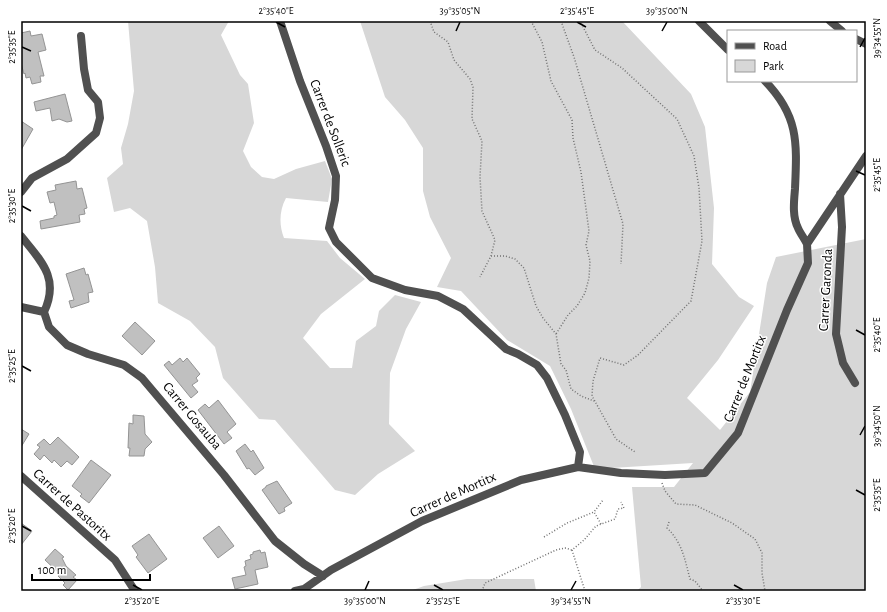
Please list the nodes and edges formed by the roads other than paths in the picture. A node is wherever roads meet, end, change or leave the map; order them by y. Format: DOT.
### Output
graph roads {
  1 [pos="280,21"];
  2 [pos="699,21"];
  3 [pos="830,21"];
  4 [pos="841,30"];
  5 [pos="81,36"];
  6 [pos="857,40"];
  7 [pos="866,44"];
  8 [pos="727,49"];
  9 [pos="766,82"];
  10 [pos="866,156"];
  11 [pos="21,192"];
  12 [pos="840,194"];
  13 [pos="21,236"];
  14 [pos="807,244"];
  15 [pos="21,307"];
  16 [pos="44,312"];
  17 [pos="855,383"];
  18 [pos="578,467"];
  19 [pos="21,476"];
  20 [pos="323,576"];
  21 [pos="134,591"];
  22 [pos="295,591"];
  1 -- 18 [label="street, Carrer de Solleric"];
  2 -- 8 [label="street"];
  3 -- 4 [label="street"];
  5 -- 11 [label="street"];
  6 -- 7 [label="street"];
  9 -- 14 [label="street"];
  10 -- 12 [label="street"];
  12 -- 14 [label="street"];
  12 -- 17 [label="street, Carrer Garonda"];
  13 -- 16 [label="street"];
  14 -- 18 [label="street, Carrer de Mortitx"];
  15 -- 16 [label="street"];
  16 -- 20 [label="street, Carrer Gosauba"];
  18 -- 20 [label="street, Carrer de Mortitx"];
  19 -- 21 [label="street, Carrer de Pastoritx"];
  20 -- 22 [label="street, Carrer de Mortitx"];
}
